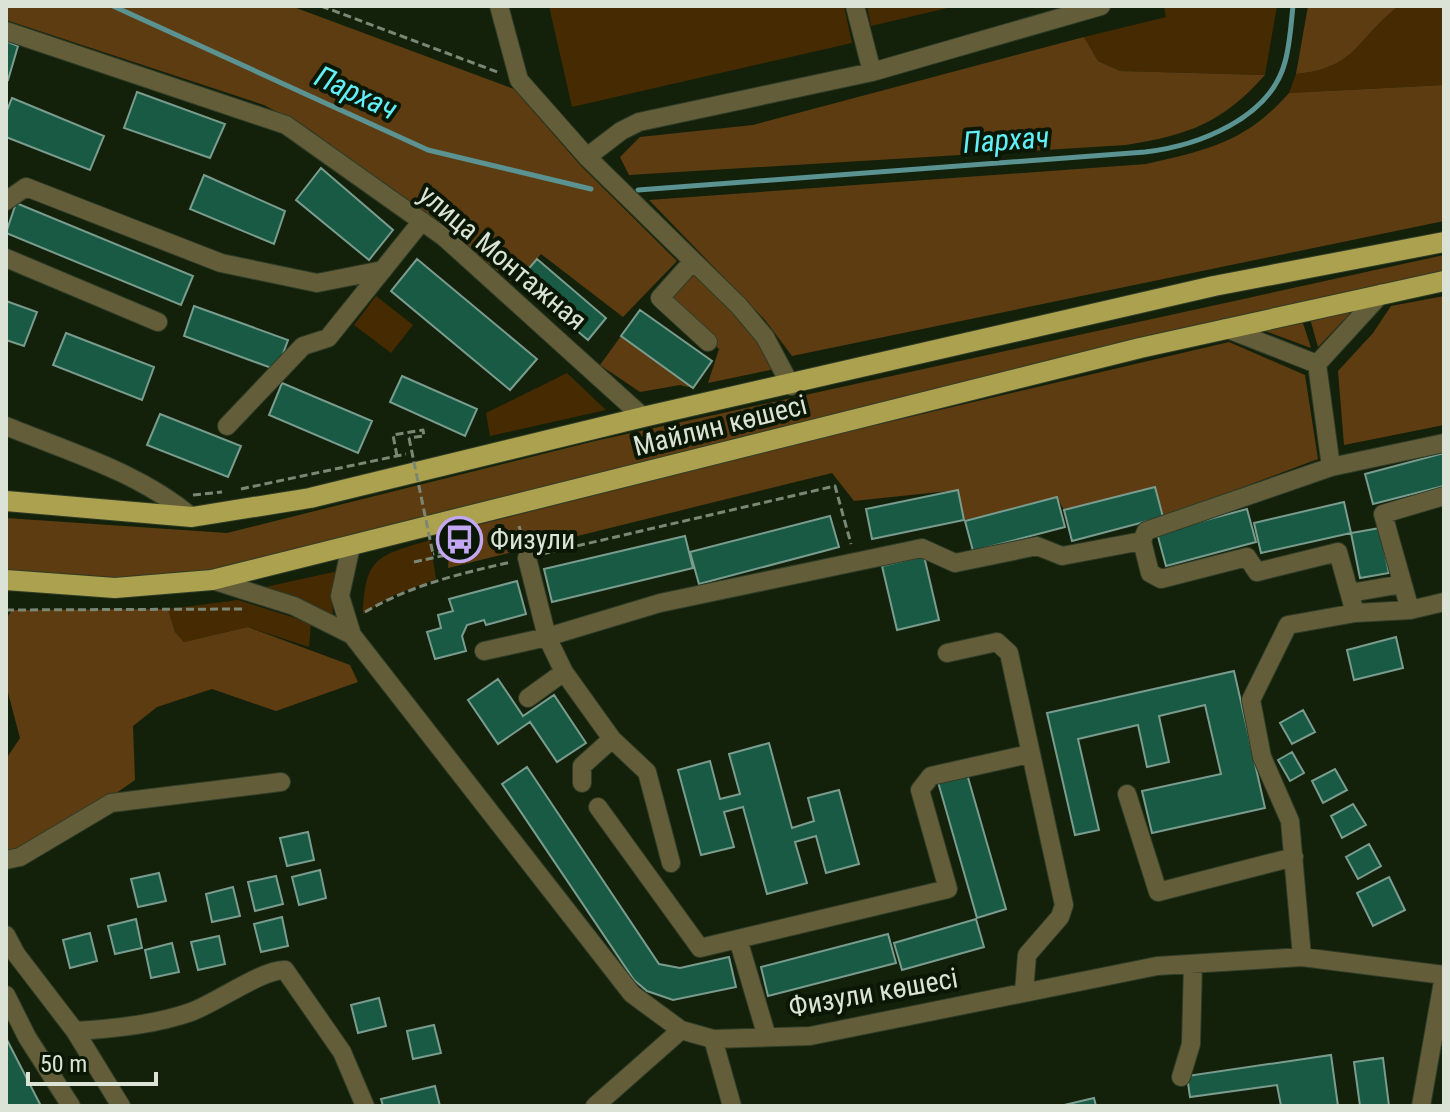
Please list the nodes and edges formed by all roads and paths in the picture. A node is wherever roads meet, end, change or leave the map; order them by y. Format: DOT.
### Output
graph roads {
  1 [pos="321,6"];
  2 [pos="499,6"];
  3 [pos="855,6"];
  4 [pos="1101,6"];
  5 [pos="6,31"];
  6 [pos="872,72"];
  7 [pos="519,80"];
  8 [pos="587,157"];
  9 [pos="6,201"];
  10 [pos="422,221"];
  11 [pos="1444,242"];
  12 [pos="6,258"];
  13 [pos="693,261"];
  14 [pos="383,270"];
  15 [pos="1444,281"];
  16 [pos="1382,293"];
  17 [pos="158,322"];
  18 [pos="1225,328"];
  19 [pos="708,342"];
  20 [pos="1317,364"];
  21 [pos="791,386"];
  22 [pos="643,417"];
  23 [pos="6,426"];
  24 [pos="227,426"];
  25 [pos="1444,443"];
  26 [pos="397,456"];
  27 [pos="1331,467"];
  28 [pos="1444,496"];
  29 [pos="6,501"];
  30 [pos="192,517"];
  31 [pos="1142,541"];
  32 [pos="351,546"];
  33 [pos="527,558"];
  34 [pos="414,562"];
  35 [pos="856,562"];
  36 [pos="6,580"];
  37 [pos="212,580"];
  38 [pos="1402,584"];
  39 [pos="1350,593"];
  40 [pos="1444,602"];
  41 [pos="250,609"];
  42 [pos="6,610"];
  43 [pos="1410,610"];
  44 [pos="1355,613"];
  45 [pos="352,635"];
  46 [pos="547,637"];
  47 [pos="484,651"];
  48 [pos="947,653"];
  49 [pos="564,672"];
  50 [pos="528,698"];
  51 [pos="612,739"];
  52 [pos="1029,754"];
  53 [pos="281,782"];
  54 [pos="582,783"];
  55 [pos="1127,794"];
  56 [pos="598,807"];
  57 [pos="1294,857"];
  58 [pos="6,860"];
  59 [pos="671,863"];
  60 [pos="6,935"];
  61 [pos="738,939"];
  62 [pos="1302,957"];
  63 [pos="1193,964"];
  64 [pos="1444,976"];
  65 [pos="1024,992"];
  66 [pos="6,995"];
  67 [pos="681,1030"];
  68 [pos="75,1031"];
  69 [pos="767,1037"];
  70 [pos="713,1039"];
  71 [pos="1181,1077"];
  72 [pos="71,1106"];
  73 [pos="121,1106"];
  74 [pos="365,1106"];
  75 [pos="595,1106"];
  76 [pos="732,1106"];
  77 [pos="1421,1106"];
  1 -- 7 [label="path"];
  2 -- 7 [label="street"];
  3 -- 6 [label="street"];
  4 -- 6 [label="street"];
  5 -- 10 [label="street, улица Монтажная"];
  6 -- 8 [label="street"];
  7 -- 8 [label="street"];
  8 -- 13 [label="street"];
  9 -- 14 [label="street"];
  10 -- 14 [label="street"];
  10 -- 22 [label="street, улица Монтажная"];
  11 -- 21 [label="main road, Майлин көшесі"];
  12 -- 17 [label="street"];
  13 -- 19 [label="street"];
  13 -- 21 [label="street"];
  14 -- 24 [label="street"];
  15 -- 16 [label="main road, Майлин көшесі"];
  16 -- 18 [label="main road, Майлин көшесі"];
  16 -- 20 [label="street"];
  18 -- 20 [label="street"];
  18 -- 32 [label="main road, Майлин көшесі"];
  20 -- 27 [label="street"];
  21 -- 22 [label="main road, Майлин көшесі"];
  22 -- 30 [label="main road, Майлин көшесі"];
  23 -- 30 [label="street"];
  25 -- 27 [label="street"];
  26 -- 34 [label="path, bridge"];
  27 -- 31 [label="street"];
  28 -- 38 [label="street"];
  29 -- 30 [label="main road, Майлин көшесі"];
  31 -- 35 [label="street"];
  31 -- 39 [label="street"];
  32 -- 37 [label="main road, Майлин көшесі"];
  32 -- 45 [label="street"];
  33 -- 35 [label="path"];
  33 -- 45 [label="path"];
  33 -- 46 [label="street"];
  35 -- 46 [label="street"];
  36 -- 37 [label="main road, Майлин көшесі"];
  37 -- 45 [label="street"];
  38 -- 39 [label="street"];
  38 -- 43 [label="street"];
  39 -- 44 [label="street"];
  40 -- 43 [label="street"];
  41 -- 42 [label="path"];
  43 -- 44 [label="street"];
  44 -- 57 [label="street"];
  45 -- 67 [label="street, Физули көшесі"];
  46 -- 47 [label="street"];
  46 -- 49 [label="street"];
  48 -- 52 [label="street"];
  49 -- 50 [label="street"];
  49 -- 51 [label="street"];
  51 -- 54 [label="street"];
  51 -- 59 [label="street"];
  52 -- 61 [label="street"];
  52 -- 65 [label="street"];
  53 -- 58 [label="street"];
  55 -- 57 [label="street"];
  56 -- 61 [label="street"];
  57 -- 62 [label="street"];
  60 -- 68 [label="street"];
  61 -- 69 [label="street"];
  62 -- 63 [label="street, Физули көшесі"];
  62 -- 64 [label="street, Физули көшесі"];
  63 -- 65 [label="street, Физули көшесі"];
  63 -- 71 [label="street"];
  64 -- 77 [label="street"];
  65 -- 69 [label="street, Физули көшесі"];
  66 -- 72 [label="street"];
  67 -- 70 [label="street, Физули көшесі"];
  67 -- 75 [label="street"];
  68 -- 73 [label="street"];
  68 -- 74 [label="street"];
  69 -- 70 [label="street, Физули көшесі"];
  70 -- 76 [label="street"];
}
